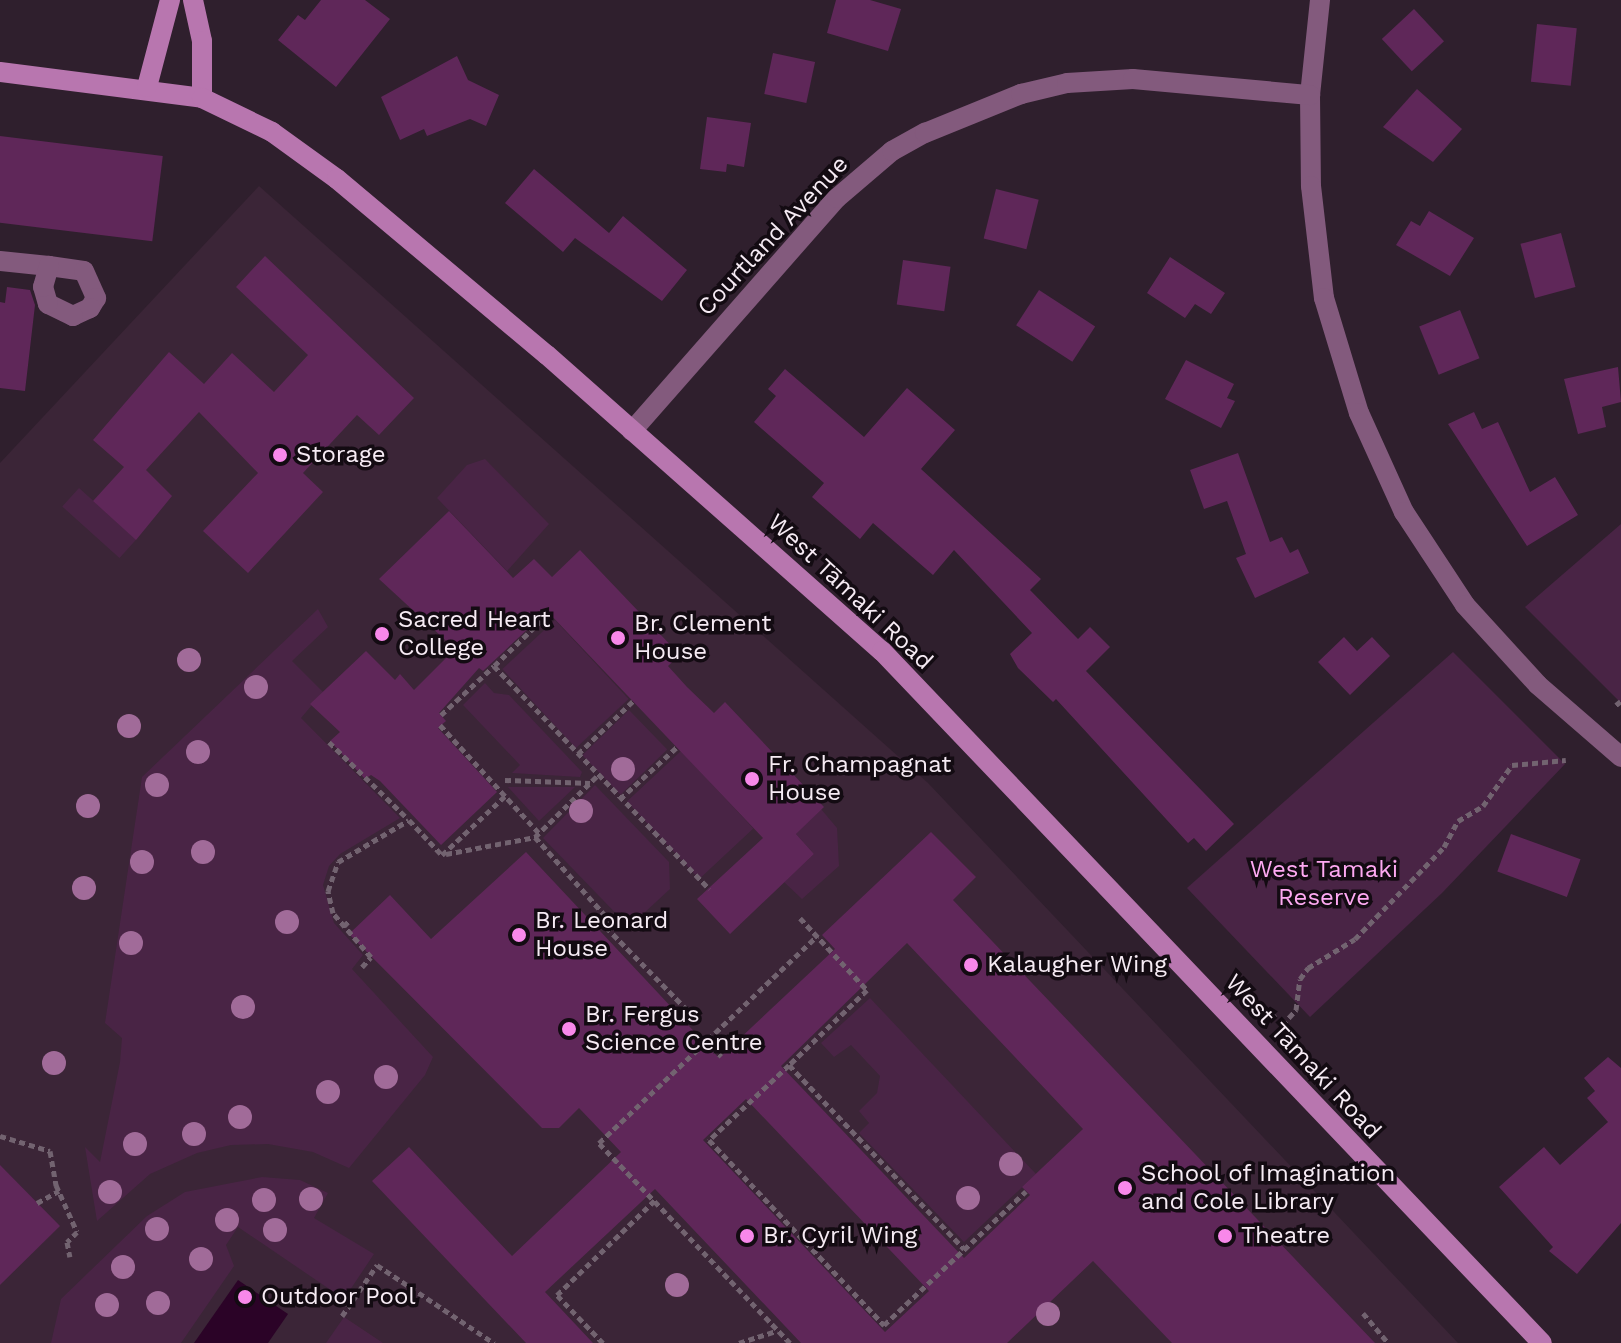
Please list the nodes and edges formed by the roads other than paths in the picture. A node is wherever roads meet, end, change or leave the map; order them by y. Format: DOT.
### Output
graph roads {
  1 [pos="170,0"];
  2 [pos="193,0"];
  3 [pos="1320,0"];
  4 [pos="0,72"];
  5 [pos="147,87"];
  6 [pos="1310,95"];
  7 [pos="202,98"];
  8 [pos="0,261"];
  9 [pos="49,266"];
  10 [pos="632,431"];
  11 [pos="1621,757"];
  12 [pos="1542,1343"];
  1 -- 5 [label="main road"];
  2 -- 7 [label="main road"];
  3 -- 6 [label="street"];
  4 -- 5 [label="main road, West Tāmaki Road"];
  5 -- 7 [label="main road, West Tāmaki Road"];
  6 -- 10 [label="street, Courtland Avenue"];
  6 -- 11 [label="street"];
  7 -- 10 [label="main road, West Tāmaki Road"];
  8 -- 9 [label="street"];
  10 -- 12 [label="main road, West Tāmaki Road"];
}
